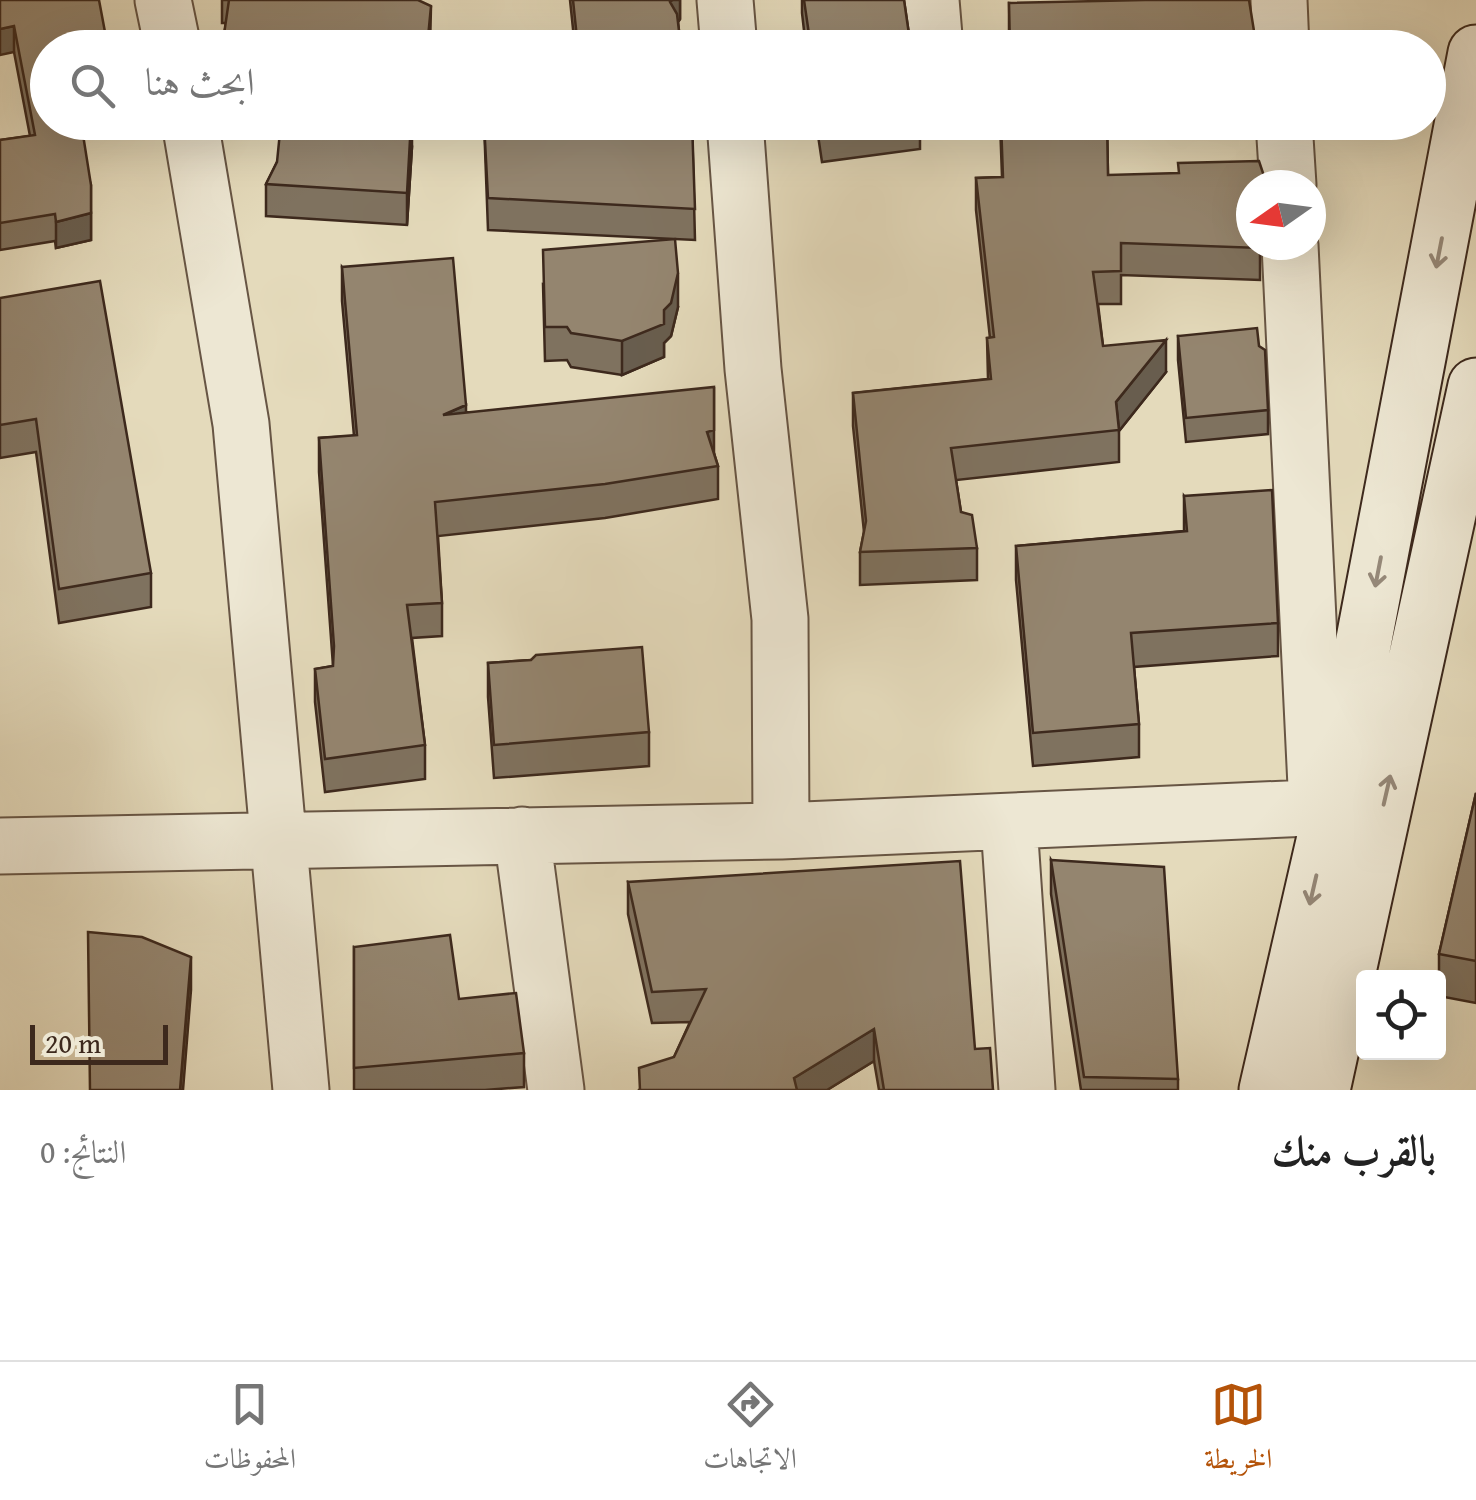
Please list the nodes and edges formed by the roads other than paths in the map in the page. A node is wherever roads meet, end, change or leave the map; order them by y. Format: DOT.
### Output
graph roads {
  1 [pos="163,0"];
  2 [pos="726,0"];
  3 [pos="931,0"];
  4 [pos="1278,0"];
  5 [pos="170,30"];
  6 [pos="728,30"];
  7 [pos="934,30"];
  8 [pos="1280,30"];
  9 [pos="1476,54"];
  10 [pos="193,140"];
  11 [pos="735,140"];
  12 [pos="1285,140"];
  13 [pos="1287,170"];
  14 [pos="1291,260"];
  15 [pos="1476,386"];
  16 [pos="1325,807"];
  17 [pos="1009,824"];
  18 [pos="781,831"];
  19 [pos="522,834"];
  20 [pos="282,838"];
  21 [pos="0,846"];
  22 [pos="301,1090"];
  23 [pos="556,1090"];
  24 [pos="1028,1090"];
  25 [pos="1268,1090"];
  26 [pos="1322,1090"];
  1 -- 5 [label="street"];
  2 -- 6 [label="street"];
  3 -- 7 [label="street"];
  4 -- 8 [label="street"];
  9 -- 16 [label="street, one-way"];
  10 -- 20 [label="street"];
  11 -- 18 [label="street"];
  12 -- 13 [label="street"];
  14 -- 16 [label="street"];
  26 -- 15 [label="street, one-way"];
  16 -- 17 [label="street"];
  16 -- 25 [label="street, one-way"];
  17 -- 18 [label="street"];
  17 -- 24 [label="street"];
  18 -- 19 [label="street"];
  19 -- 20 [label="street"];
  19 -- 23 [label="street"];
  20 -- 21 [label="street"];
  20 -- 22 [label="street"];
}
